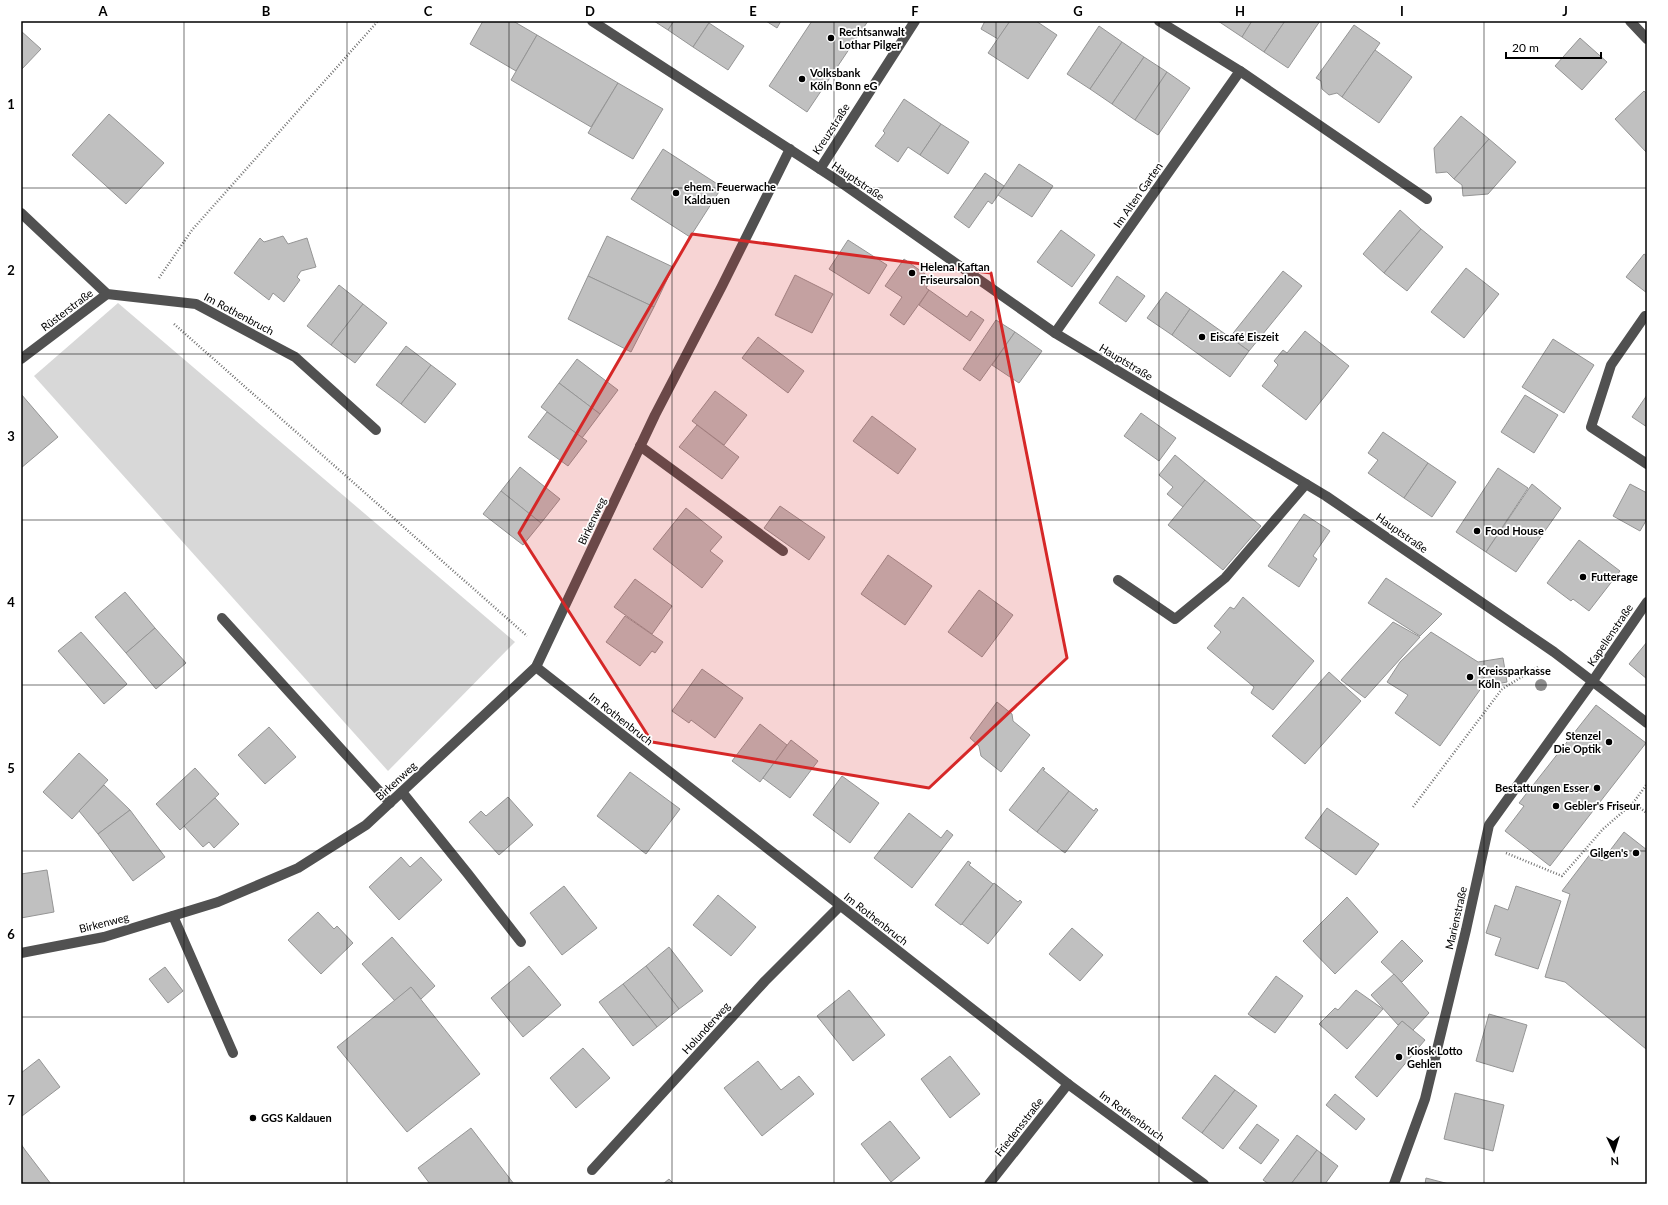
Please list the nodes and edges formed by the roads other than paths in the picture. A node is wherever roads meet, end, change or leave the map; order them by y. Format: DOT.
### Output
graph roads {
  1 [pos="592,21"];
  2 [pos="915,21"];
  3 [pos="1159,21"];
  4 [pos="1630,21"];
  5 [pos="1647,39"];
  6 [pos="1240,71"];
  7 [pos="790,149"];
  8 [pos="820,169"];
  9 [pos="1427,199"];
  10 [pos="21,213"];
  11 [pos="107,294"];
  12 [pos="1645,316"];
  13 [pos="1055,333"];
  14 [pos="21,358"];
  15 [pos="376,430"];
  16 [pos="640,446"];
  17 [pos="1647,464"];
  18 [pos="1306,484"];
  19 [pos="783,551"];
  20 [pos="1118,580"];
  21 [pos="1647,602"];
  22 [pos="222,618"];
  23 [pos="536,667"];
  24 [pos="1592,682"];
  25 [pos="1647,723"];
  26 [pos="402,792"];
  27 [pos="390,803"];
  28 [pos="840,906"];
  29 [pos="173,916"];
  30 [pos="521,942"];
  31 [pos="21,953"];
  32 [pos="233,1053"];
  33 [pos="1068,1084"];
  34 [pos="592,1170"];
  35 [pos="989,1184"];
  36 [pos="1204,1184"];
  37 [pos="1394,1184"];
  1 -- 7 [label="street, Hauptstraße"];
  2 -- 8 [label="street, Kreuzstraße"];
  3 -- 6 [label="street"];
  4 -- 5 [label="street"];
  6 -- 9 [label="street"];
  6 -- 13 [label="street, Im Alten Garten"];
  7 -- 8 [label="street, Hauptstraße"];
  7 -- 16 [label="street, Birkenweg"];
  8 -- 13 [label="street, Hauptstraße"];
  10 -- 11 [label="street"];
  11 -- 14 [label="street, Rüsterstraße"];
  11 -- 15 [label="street, Im Rothenbruch"];
  12 -- 17 [label="street"];
  13 -- 18 [label="street, Hauptstraße"];
  16 -- 19 [label="street"];
  16 -- 23 [label="street, Birkenweg"];
  18 -- 20 [label="street"];
  18 -- 24 [label="street, Hauptstraße"];
  21 -- 24 [label="street, Kapellenstraße"];
  22 -- 27 [label="street"];
  23 -- 26 [label="street, Birkenweg"];
  23 -- 28 [label="street, Im Rothenbruch"];
  24 -- 25 [label="street, Hauptstraße"];
  24 -- 37 [label="street, Marienstraße"];
  26 -- 27 [label="street, Birkenweg"];
  26 -- 30 [label="street"];
  27 -- 29 [label="street, Birkenweg"];
  28 -- 33 [label="street, Im Rothenbruch"];
  28 -- 34 [label="street, Holunderweg"];
  29 -- 31 [label="street, Birkenweg"];
  29 -- 32 [label="street"];
  33 -- 35 [label="street, Friedensstraße"];
  33 -- 36 [label="street, Im Rothenbruch"];
}
